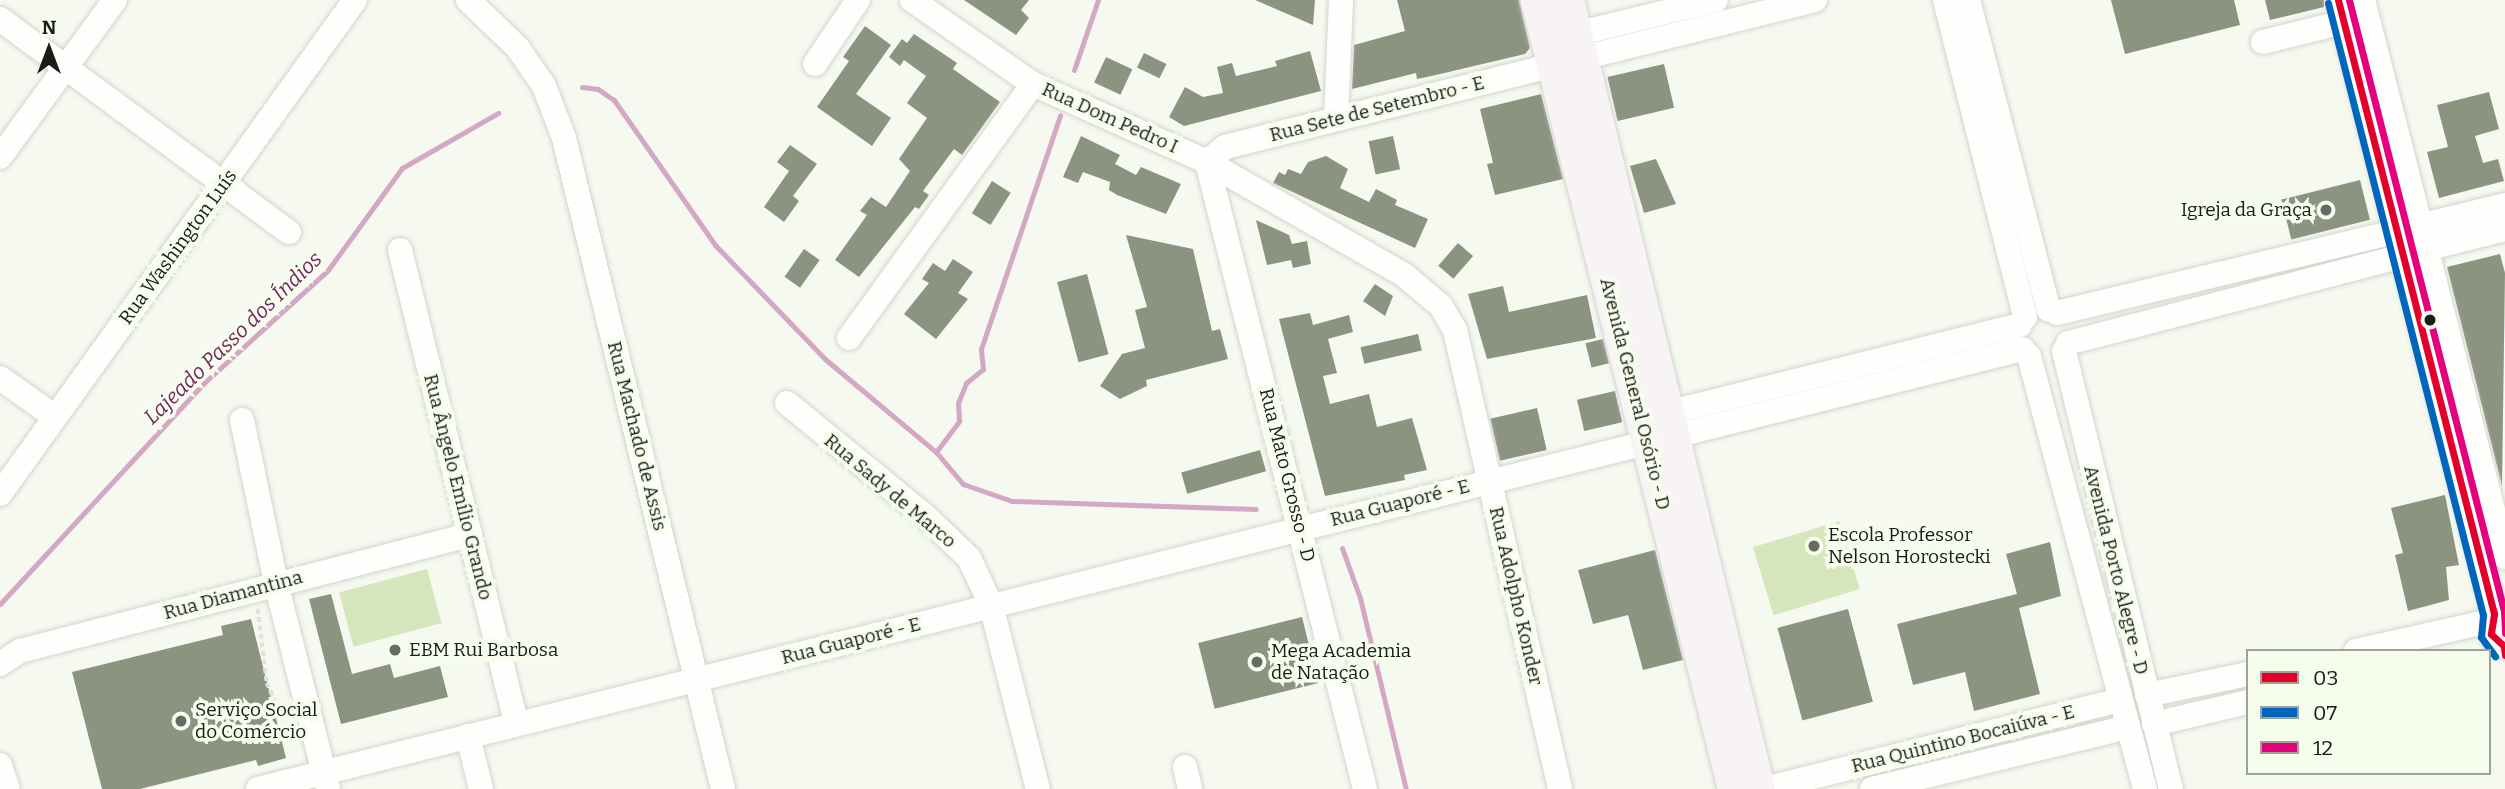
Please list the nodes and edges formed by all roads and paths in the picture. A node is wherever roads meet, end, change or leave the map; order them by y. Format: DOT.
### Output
graph roads {
  1 [pos="115,0"];
  2 [pos="355,0"];
  3 [pos="468,0"];
  4 [pos="859,0"];
  5 [pos="912,0"];
  6 [pos="1341,0"];
  7 [pos="1537,0"];
  8 [pos="1567,0"];
  9 [pos="1716,0"];
  10 [pos="1815,0"];
  11 [pos="1945,0"];
  12 [pos="1968,0"];
  13 [pos="2363,0"];
  14 [pos="2341,11"];
  15 [pos="0,19"];
  16 [pos="2263,42"];
  17 [pos="1570,53"];
  18 [pos="815,64"];
  19 [pos="66,68"];
  20 [pos="1032,84"];
  21 [pos="1336,119"];
  22 [pos="0,156"];
  23 [pos="1207,162"];
  24 [pos="223,184"];
  25 [pos="2505,205"];
  26 [pos="2505,229"];
  27 [pos="289,232"];
  28 [pos="2414,240"];
  29 [pos="400,250"];
  30 [pos="2053,311"];
  31 [pos="2023,321"];
  32 [pos="849,338"];
  33 [pos="2066,347"];
  34 [pos="2026,353"];
  35 [pos="0,378"];
  36 [pos="787,403"];
  37 [pos="55,417"];
  38 [pos="243,421"];
  39 [pos="1657,427"];
  40 [pos="1489,481"];
  41 [pos="0,494"];
  42 [pos="1300,528"];
  43 [pos="470,535"];
  44 [pos="2505,557"];
  45 [pos="266,586"];
  46 [pos="991,606"];
  47 [pos="2496,614"];
  48 [pos="2503,648"];
  49 [pos="2364,649"];
  50 [pos="10,658"];
  51 [pos="2246,674"];
  52 [pos="697,680"];
  53 [pos="281,681"];
  54 [pos="267,683"];
  55 [pos="2147,695"];
  56 [pos="2120,700"];
  57 [pos="2246,702"];
  58 [pos="516,724"];
  59 [pos="2154,724"];
  60 [pos="2128,727"];
  61 [pos="468,736"];
  62 [pos="1893,756"];
  63 [pos="0,765"];
  64 [pos="320,779"];
  65 [pos="1900,782"];
  66 [pos="8,789"];
  67 [pos="258,789"];
  68 [pos="481,789"];
  69 [pos="723,789"];
  70 [pos="1038,789"];
  71 [pos="1365,789"];
  72 [pos="1560,789"];
  73 [pos="1734,789"];
  74 [pos="1759,789"];
  75 [pos="1765,789"];
  76 [pos="1872,789"];
  77 [pos="2145,789"];
  78 [pos="2171,789"];
  1 -- 19 [label="street"];
  2 -- 24 [label="street, Rua Washington Luís"];
  3 -- 52 [label="street, Rua Machado de Assis"];
  4 -- 18 [label="street"];
  5 -- 20 [label="street, Rua Dom Pedro I"];
  6 -- 21 [label="street"];
  7 -- 17 [label="main road, Avenida General Osório - D"];
  8 -- 17 [label="main road, Avenida General Osório - D"];
  9 -- 17 [label="street, Rua Sete de Setembro - E"];
  10 -- 17 [label="street, Rua Sete de Setembro - E"];
  11 -- 31 [label="street"];
  12 -- 30 [label="street"];
  13 -- 28 [label="street"];
  14 -- 16 [label="street"];
  14 -- 28 [label="street"];
  15 -- 19 [label="street"];
  17 -- 21 [label="street, Rua Sete de Setembro - E"];
  17 -- 39 [label="main road, Avenida General Osório - D"];
  19 -- 22 [label="street"];
  19 -- 24 [label="street"];
  20 -- 23 [label="street, Rua Dom Pedro I"];
  20 -- 32 [label="street"];
  21 -- 23 [label="street, Rua Sete de Setembro - E"];
  23 -- 40 [label="street, Rua Adolpho Konder"];
  23 -- 42 [label="street, Rua Mato Grosso - D"];
  24 -- 27 [label="street"];
  24 -- 37 [label="street, Rua Washington Luís"];
  25 -- 28 [label="street"];
  26 -- 28 [label="street"];
  28 -- 30 [label="street"];
  28 -- 33 [label="street"];
  28 -- 44 [label="street"];
  28 -- 47 [label="street"];
  29 -- 43 [label="street, Rua Ângelo Emílio Grando"];
  30 -- 31 [label="street"];
  30 -- 33 [label="street"];
  31 -- 34 [label="street"];
  31 -- 39 [label="street, Rua Guaporé - E"];
  33 -- 34 [label="street"];
  33 -- 55 [label="street, Avenida Porto Alegre - D"];
  34 -- 39 [label="street, Rua Guaporé - E"];
  34 -- 56 [label="street, Avenida Porto Alegre - D"];
  35 -- 37 [label="street"];
  36 -- 46 [label="street, Rua Sady de Marco"];
  37 -- 41 [label="street, Rua Washington Luís"];
  38 -- 45 [label="street"];
  39 -- 40 [label="street, Rua Guaporé - E"];
  39 -- 73 [label="main road, Avenida General Osório - D"];
  39 -- 74 [label="main road, Avenida General Osório - D"];
  40 -- 42 [label="street, Rua Guaporé - E"];
  40 -- 72 [label="street, Rua Adolpho Konder"];
  42 -- 46 [label="street, Rua Guaporé - E"];
  42 -- 71 [label="street, Rua Mato Grosso - D"];
  43 -- 45 [label="street, Rua Diamantina"];
  43 -- 58 [label="street, Rua Ângelo Emílio Grando"];
  45 -- 50 [label="street, Rua Diamantina"];
  45 -- 54 [label="path"];
  45 -- 64 [label="street"];
  46 -- 52 [label="street, Rua Guaporé - E"];
  46 -- 70 [label="street, Rua Sady de Marco"];
  47 -- 48 [label="street"];
  47 -- 49 [label="street"];
  51 -- 55 [label="street"];
  52 -- 58 [label="street, Rua Guaporé - E"];
  52 -- 69 [label="street, Rua Machado de Assis"];
  53 -- 54 [label="path"];
  54 -- 64 [label="path"];
  55 -- 59 [label="street, Avenida Porto Alegre - D"];
  56 -- 60 [label="street, Avenida Porto Alegre - D"];
  56 -- 62 [label="street, Rua Quintino Bocaiúva - E"];
  57 -- 59 [label="street"];
  58 -- 61 [label="street, Rua Guaporé - E"];
  59 -- 78 [label="street, Avenida Porto Alegre - D"];
  60 -- 65 [label="street, Rua Quintino Bocaiúva - E"];
  60 -- 77 [label="street, Avenida Porto Alegre - D"];
  61 -- 64 [label="street, Rua Guaporé - E"];
  61 -- 68 [label="street"];
  62 -- 65 [label="street"];
  62 -- 75 [label="street, Rua Quintino Bocaiúva - E"];
  63 -- 66 [label="street"];
  64 -- 67 [label="street, Rua Guaporé - E"];
  65 -- 76 [label="street, Rua Quintino Bocaiúva - E"];
}
